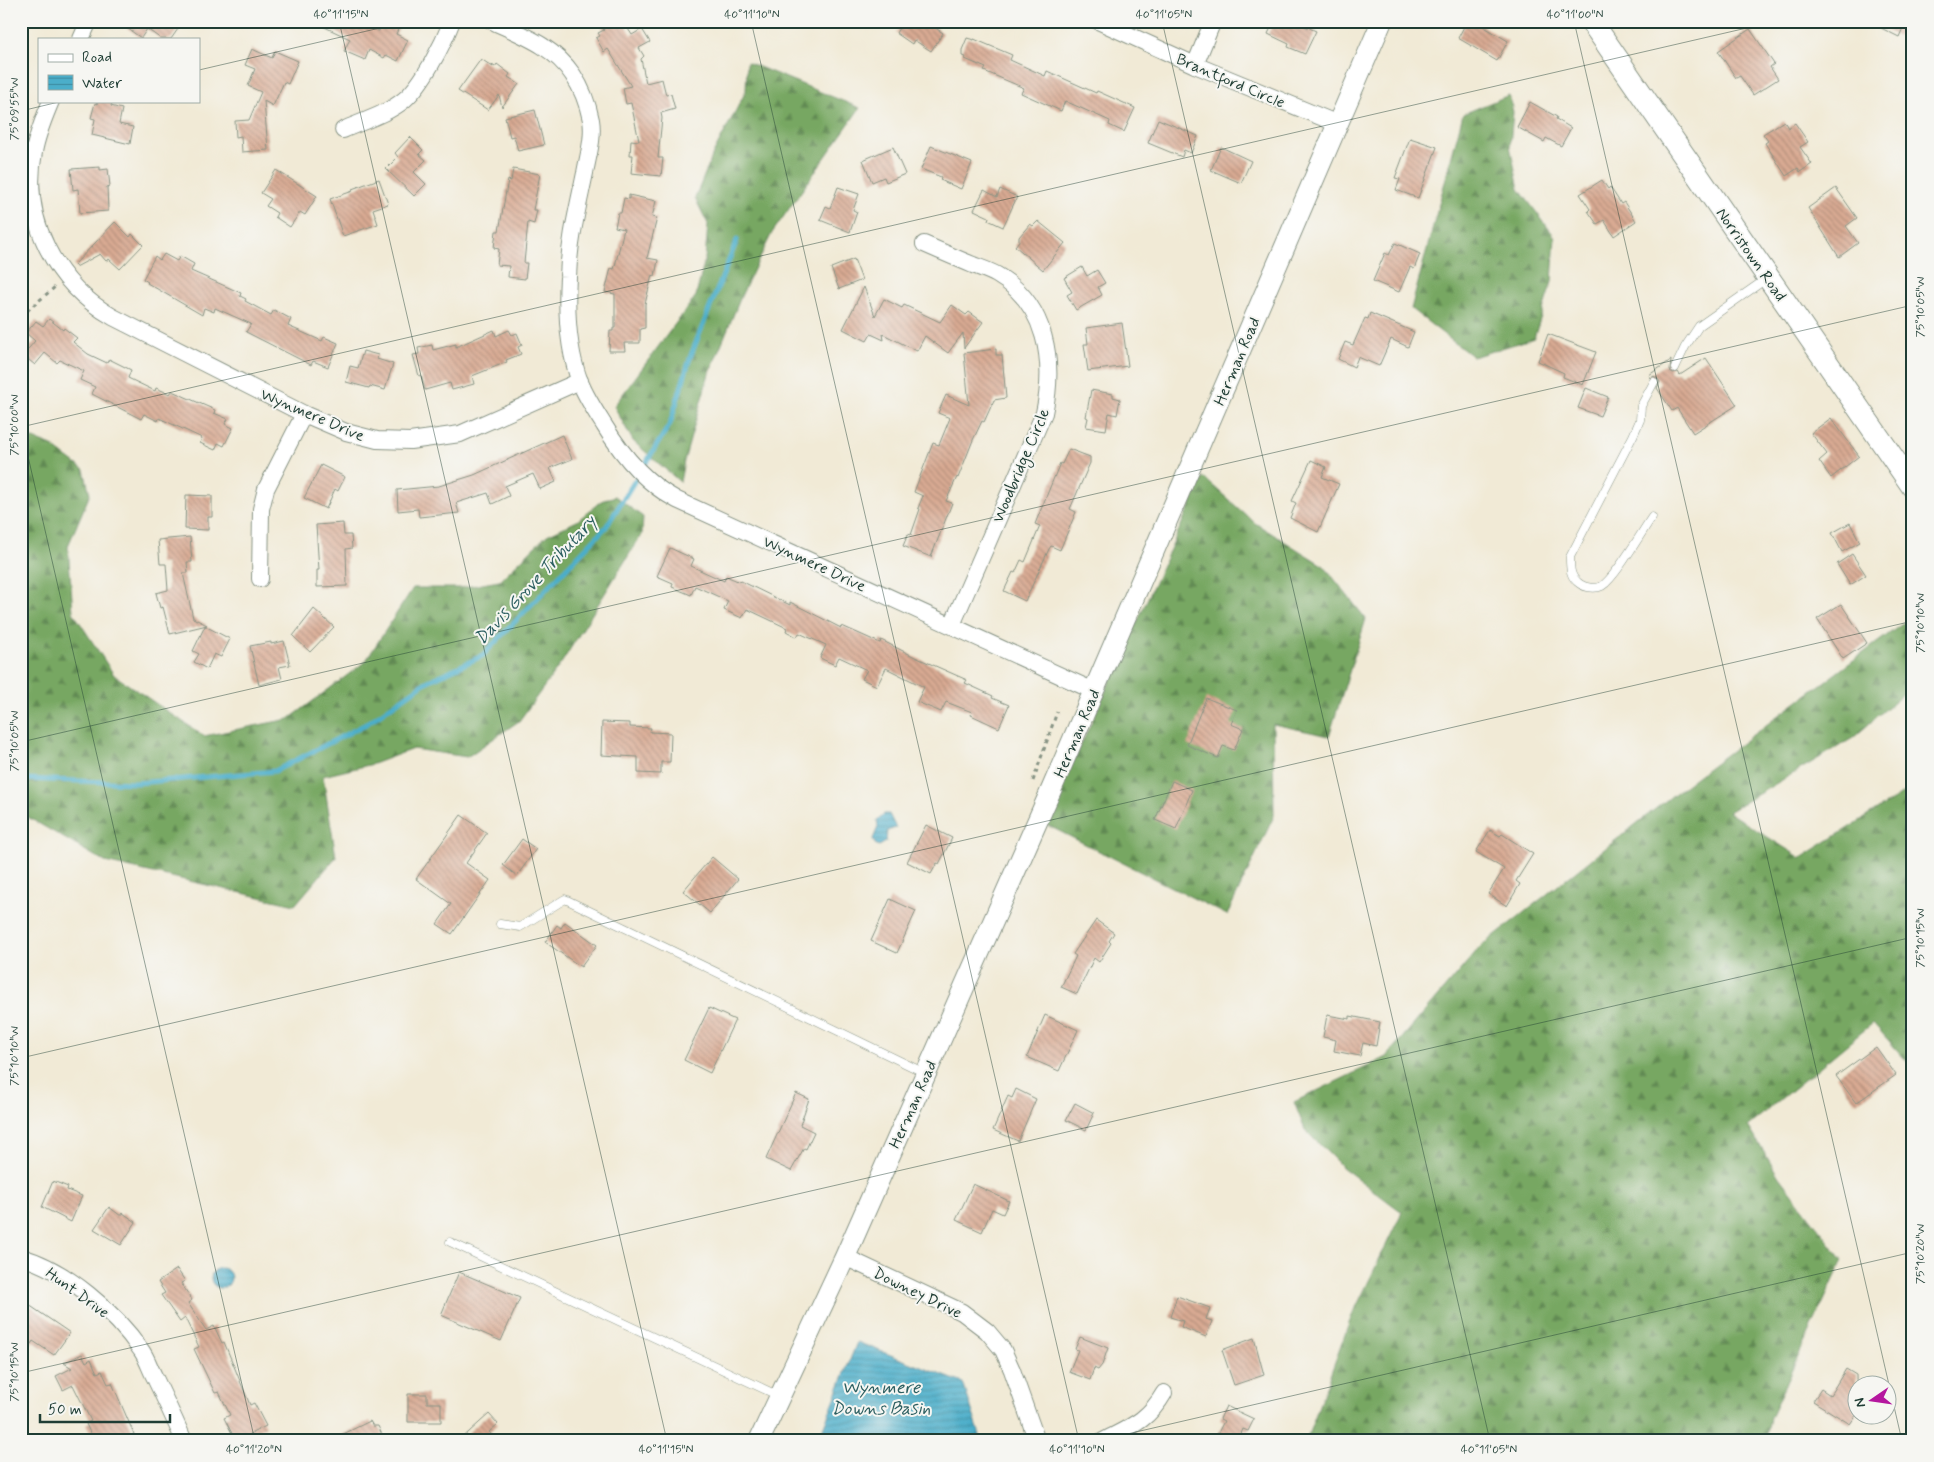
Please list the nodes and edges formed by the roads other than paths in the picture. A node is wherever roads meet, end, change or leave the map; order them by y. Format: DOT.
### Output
graph roads {
  1 [pos="89,21"];
  2 [pos="452,21"];
  3 [pos="492,21"];
  4 [pos="1098,21"];
  5 [pos="1213,21"];
  6 [pos="1382,21"];
  7 [pos="1591,21"];
  8 [pos="81,38"];
  9 [pos="1195,65"];
  10 [pos="51,102"];
  11 [pos="1338,124"];
  12 [pos="342,130"];
  13 [pos="924,244"];
  14 [pos="1768,278"];
  15 [pos="1675,368"];
  16 [pos="580,381"];
  17 [pos="1654,382"];
  18 [pos="304,414"];
  19 [pos="1913,487"];
  20 [pos="1652,517"];
  21 [pos="260,579"];
  22 [pos="952,625"];
  23 [pos="1094,692"];
  24 [pos="500,924"];
  25 [pos="925,1073"];
  26 [pos="450,1242"];
  27 [pos="21,1257"];
  28 [pos="845,1257"];
  29 [pos="1164,1393"];
  30 [pos="780,1397"];
  31 [pos="184,1441"];
  32 [pos="759,1441"];
  33 [pos="1037,1441"];
  34 [pos="1103,1441"];
  1 -- 8 [label="street"];
  2 -- 12 [label="street"];
  3 -- 16 [label="street, Wynmere Drive"];
  4 -- 9 [label="street, Brantford Circle"];
  5 -- 9 [label="street"];
  6 -- 11 [label="street, Herman Road"];
  7 -- 14 [label="main road, Norristown Road"];
  9 -- 11 [label="street, Brantford Circle"];
  10 -- 18 [label="street, Wynmere Drive"];
  11 -- 23 [label="street, Herman Road"];
  13 -- 22 [label="street, Woodbridge Circle"];
  14 -- 15 [label="lane"];
  14 -- 19 [label="main road, Norristown Road"];
  16 -- 18 [label="street, Wynmere Drive"];
  16 -- 22 [label="street, Wynmere Drive"];
  17 -- 20 [label="lane"];
  18 -- 21 [label="street"];
  22 -- 23 [label="street, Wynmere Drive"];
  23 -- 25 [label="street, Herman Road"];
  24 -- 25 [label="lane"];
  25 -- 28 [label="street, Herman Road"];
  26 -- 30 [label="lane"];
  27 -- 31 [label="street, Hunt Drive"];
  28 -- 30 [label="street, Herman Road"];
  28 -- 33 [label="street, Downey Drive"];
  29 -- 34 [label="street"];
  30 -- 32 [label="street, Herman Road"];
}
